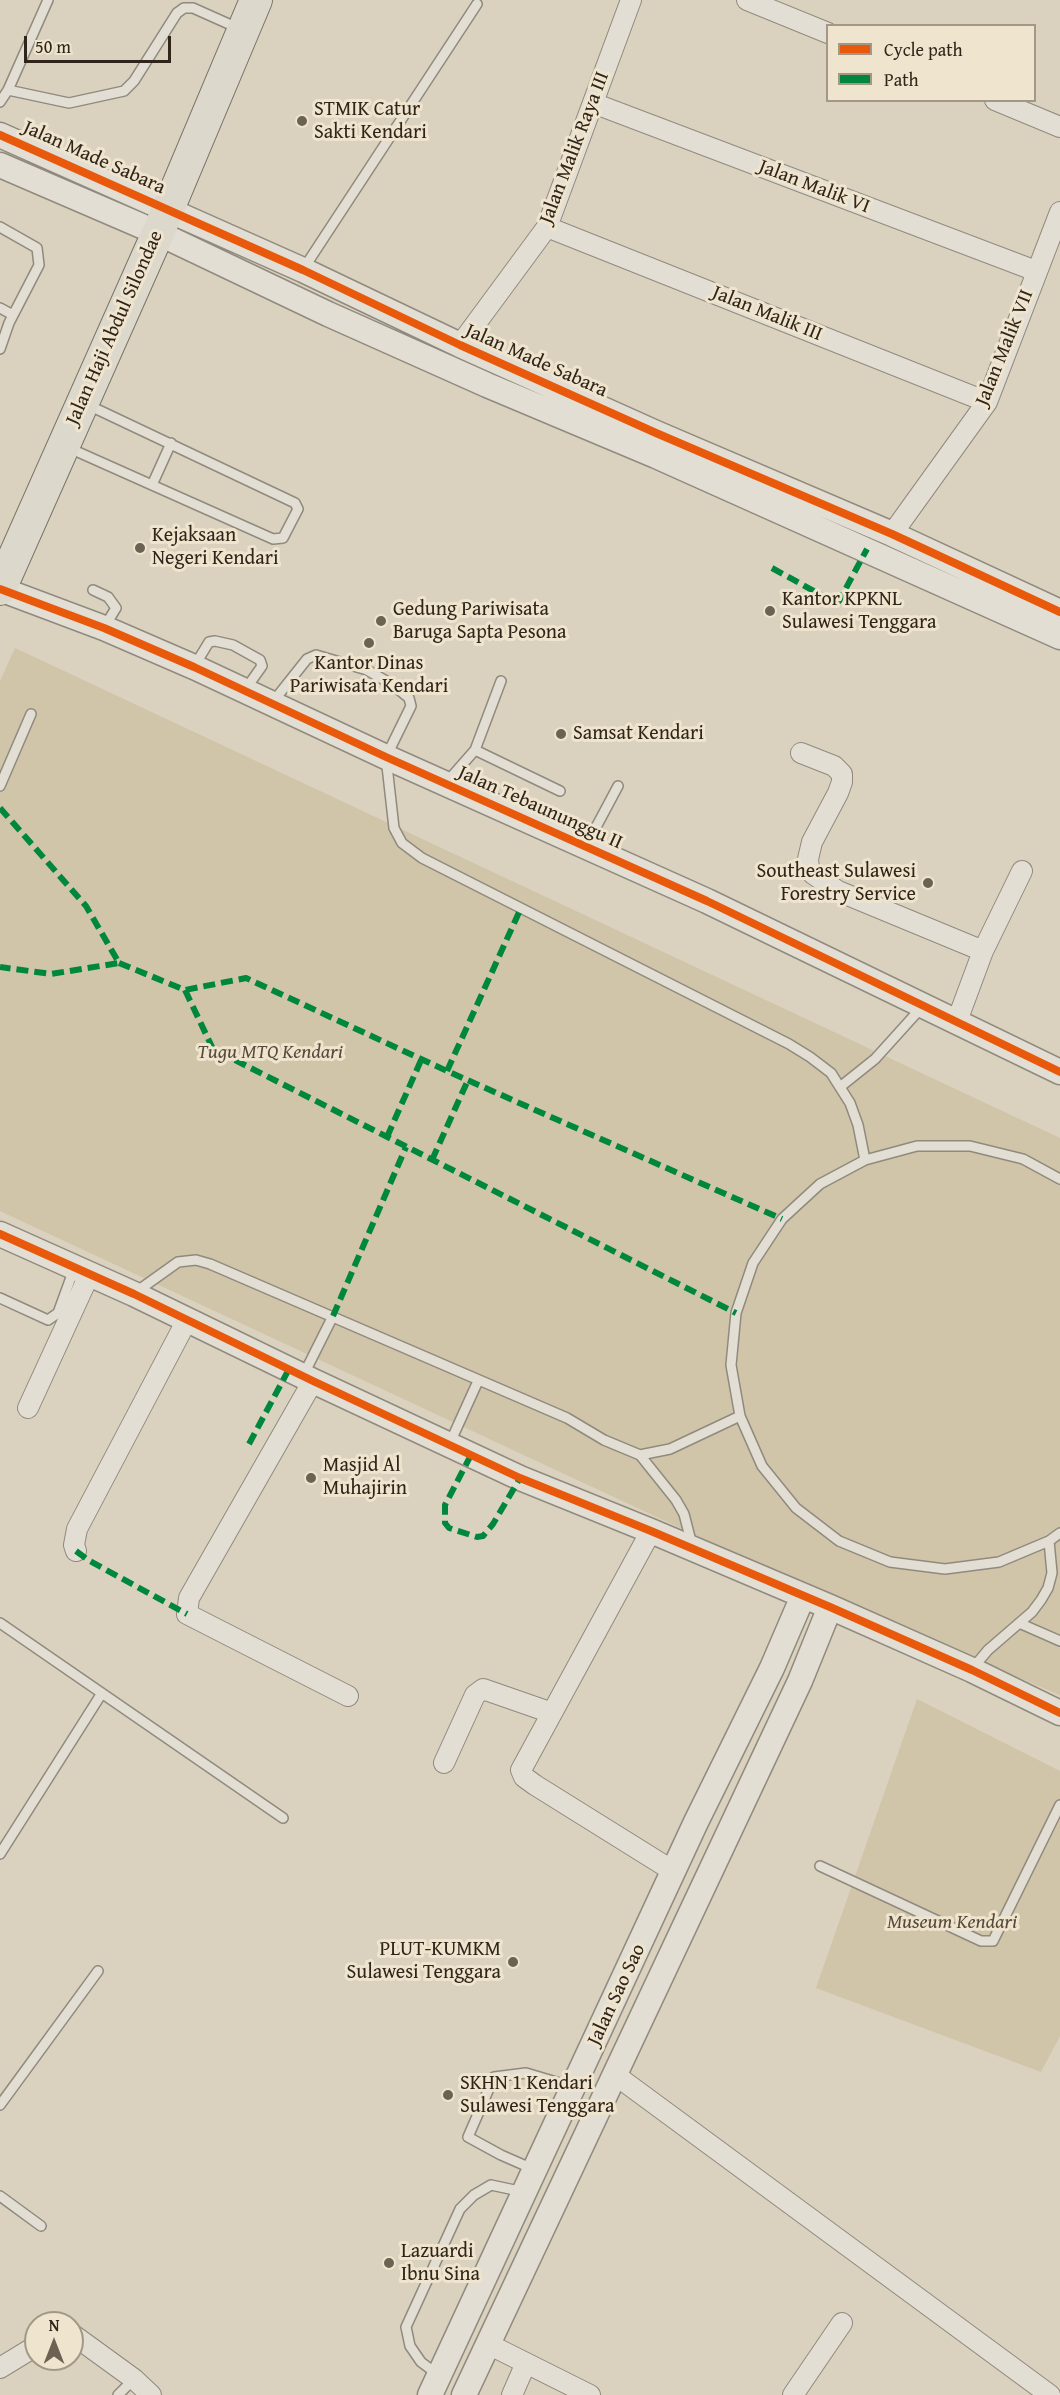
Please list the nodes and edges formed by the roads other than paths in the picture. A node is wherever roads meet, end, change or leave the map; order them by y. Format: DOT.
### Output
graph roads {
  1 [pos="48,0"];
  2 [pos="256,0"];
  3 [pos="630,0"];
  4 [pos="747,0"];
  5 [pos="477,4"];
  6 [pos="243,30"];
  7 [pos="826,32"];
  8 [pos="8,90"];
  9 [pos="0,102"];
  10 [pos="1000,102"];
  11 [pos="592,103"];
  12 [pos="1060,127"];
  13 [pos="0,135"];
  14 [pos="0,165"];
  15 [pos="1060,212"];
  16 [pos="163,221"];
  17 [pos="0,227"];
  18 [pos="547,227"];
  19 [pos="303,270"];
  20 [pos="1036,271"];
  21 [pos="0,308"];
  22 [pos="13,315"];
  23 [pos="460,345"];
  24 [pos="0,349"];
  25 [pos="987,402"];
  26 [pos="83,403"];
  27 [pos="171,443"];
  28 [pos="63,445"];
  29 [pos="152,485"];
  30 [pos="892,534"];
  31 [pos="2,581"];
  32 [pos="93,590"];
  33 [pos="1060,612"];
  34 [pos="104,628"];
  35 [pos="1060,637"];
  36 [pos="194,667"];
  37 [pos="501,681"];
  38 [pos="244,691"];
  39 [pos="272,703"];
  40 [pos="31,714"];
  41 [pos="475,750"];
  42 [pos="801,753"];
  43 [pos="386,757"];
  44 [pos="446,783"];
  45 [pos="0,786"];
  46 [pos="618,786"];
  47 [pos="560,791"];
  48 [pos="586,846"];
  49 [pos="1022,871"];
  50 [pos="983,951"];
  51 [pos="924,1005"];
  52 [pos="957,1021"];
  53 [pos="1060,1072"];
  54 [pos="840,1087"];
  55 [pos="865,1160"];
  56 [pos="1060,1179"];
  57 [pos="0,1233"];
  58 [pos="82,1270"];
  59 [pos="134,1294"];
  60 [pos="0,1298"];
  61 [pos="333,1316"];
  62 [pos="187,1320"];
  63 [pos="308,1378"];
  64 [pos="478,1381"];
  65 [pos="28,1408"];
  66 [pos="740,1416"];
  67 [pos="449,1444"];
  68 [pos="640,1455"];
  69 [pos="651,1531"];
  70 [pos="1060,1533"];
  71 [pos="1049,1541"];
  72 [pos="693,1549"];
  73 [pos="76,1551"];
  74 [pos="803,1596"];
  75 [pos="830,1607"];
  76 [pos="0,1623"];
  77 [pos="1019,1623"];
  78 [pos="1060,1641"];
  79 [pos="972,1670"];
  80 [pos="102,1693"];
  81 [pos="348,1696"];
  82 [pos="552,1713"];
  83 [pos="1060,1713"];
  84 [pos="444,1763"];
  85 [pos="1060,1805"];
  86 [pos="283,1818"];
  87 [pos="0,1854"];
  88 [pos="820,1866"];
  89 [pos="674,1871"];
  90 [pos="98,1971"];
  91 [pos="615,2074"];
  92 [pos="573,2087"];
  93 [pos="0,2105"];
  94 [pos="530,2181"];
  95 [pos="0,2196"];
  96 [pos="41,2226"];
  97 [pos="842,2323"];
  98 [pos="84,2343"];
  99 [pos="488,2344"];
  100 [pos="24,2353"];
  101 [pos="526,2363"];
  102 [pos="0,2368"];
  103 [pos="134,2379"];
  104 [pos="435,2385"];
  105 [pos="1060,2389"];
  106 [pos="118,2395"];
  107 [pos="151,2395"];
  108 [pos="464,2395"];
  109 [pos="512,2395"];
  110 [pos="590,2395"];
  111 [pos="793,2395"];
  112 [pos="1050,2395"];
  113 [pos="1056,2395"];
  1 -- 8 [label="lane"];
  2 -- 6 [label="highway, Jalan Haji Abdul Silondae"];
  3 -- 11 [label="street, Jalan Malik Raya III"];
  4 -- 7 [label="street"];
  5 -- 19 [label="lane"];
  6 -- 8 [label="lane"];
  6 -- 16 [label="highway, Jalan Haji Abdul Silondae"];
  8 -- 9 [label="lane"];
  10 -- 12 [label="street"];
  11 -- 18 [label="street, Jalan Malik Raya III"];
  11 -- 20 [label="street, Jalan Malik VI"];
  13 -- 16 [label="street, Jalan Made Sabara"];
  14 -- 16 [label="street, Jalan Made Sabara"];
  15 -- 20 [label="street, Jalan Malik VII"];
  16 -- 19 [label="street, Jalan Made Sabara"];
  16 -- 26 [label="highway, Jalan Haji Abdul Silondae"];
  16 -- 35 [label="street, Jalan Made Sabara"];
  17 -- 22 [label="lane"];
  18 -- 23 [label="street, Jalan Malik Raya III"];
  18 -- 25 [label="street, Jalan Malik III"];
  19 -- 23 [label="street, Jalan Made Sabara"];
  20 -- 25 [label="street, Jalan Malik VII"];
  21 -- 22 [label="lane"];
  22 -- 24 [label="lane"];
  23 -- 30 [label="street, Jalan Made Sabara"];
  25 -- 30 [label="street, Jalan Malik VII"];
  26 -- 27 [label="lane"];
  26 -- 28 [label="highway, Jalan Haji Abdul Silondae"];
  27 -- 29 [label="lane"];
  27 -- 29 [label="lane"];
  28 -- 29 [label="lane"];
  28 -- 31 [label="highway, Jalan Haji Abdul Silondae"];
  30 -- 33 [label="street, Jalan Made Sabara"];
  31 -- 34 [label="street, Jalan Tebaununggu II"];
  32 -- 34 [label="lane"];
  34 -- 36 [label="street, Jalan Tebaununggu II"];
  36 -- 38 [label="street, Jalan Tebaununggu II"];
  36 -- 38 [label="lane"];
  37 -- 41 [label="lane"];
  38 -- 39 [label="street, Jalan Tebaununggu II"];
  39 -- 43 [label="street, Jalan Tebaununggu II"];
  39 -- 43 [label="lane"];
  40 -- 45 [label="lane"];
  41 -- 44 [label="lane"];
  41 -- 47 [label="lane"];
  42 -- 50 [label="street"];
  43 -- 44 [label="street, Jalan Tebaununggu II"];
  43 -- 54 [label="lane"];
  44 -- 48 [label="street, Jalan Tebaununggu II"];
  46 -- 48 [label="lane"];
  48 -- 51 [label="street, Jalan Tebaununggu II"];
  49 -- 50 [label="street"];
  50 -- 52 [label="street"];
  51 -- 52 [label="street, Jalan Tebaununggu II"];
  51 -- 54 [label="lane"];
  52 -- 53 [label="street, Jalan Tebaununggu II"];
  54 -- 55 [label="lane"];
  55 -- 56 [label="lane"];
  55 -- 66 [label="lane"];
  57 -- 58 [label="street"];
  58 -- 59 [label="street"];
  58 -- 60 [label="lane"];
  58 -- 65 [label="street"];
  59 -- 61 [label="lane"];
  59 -- 62 [label="street"];
  61 -- 63 [label="lane"];
  61 -- 64 [label="lane"];
  62 -- 63 [label="street"];
  62 -- 73 [label="street"];
  63 -- 67 [label="street"];
  63 -- 81 [label="street"];
  64 -- 67 [label="lane"];
  64 -- 68 [label="lane"];
  66 -- 68 [label="lane"];
  66 -- 71 [label="lane"];
  67 -- 69 [label="street"];
  68 -- 72 [label="lane"];
  69 -- 72 [label="street"];
  69 -- 82 [label="street"];
  70 -- 71 [label="lane"];
  71 -- 77 [label="lane"];
  72 -- 74 [label="street"];
  74 -- 75 [label="street"];
  74 -- 89 [label="street, Jalan Sao Sao"];
  75 -- 79 [label="street"];
  75 -- 91 [label="street, Jalan Sao Sao"];
  76 -- 80 [label="lane"];
  77 -- 78 [label="lane"];
  77 -- 79 [label="lane"];
  79 -- 83 [label="street"];
  80 -- 86 [label="lane"];
  80 -- 87 [label="lane"];
  82 -- 84 [label="street"];
  82 -- 89 [label="street"];
  85 -- 88 [label="lane"];
  89 -- 92 [label="street, Jalan Sao Sao"];
  90 -- 93 [label="lane"];
  91 -- 99 [label="street, Jalan Sao Sao"];
  91 -- 112 [label="street"];
  92 -- 94 [label="street, Jalan Sao Sao"];
  92 -- 94 [label="lane"];
  94 -- 104 [label="street, Jalan Sao Sao"];
  94 -- 104 [label="lane"];
  95 -- 96 [label="lane"];
  97 -- 111 [label="street"];
  98 -- 103 [label="street"];
  99 -- 101 [label="street"];
  99 -- 108 [label="street, Jalan Sao Sao"];
  100 -- 102 [label="street"];
  101 -- 109 [label="street"];
  101 -- 110 [label="street"];
  103 -- 106 [label="lane"];
  103 -- 107 [label="street"];
  105 -- 113 [label="street"];
}
